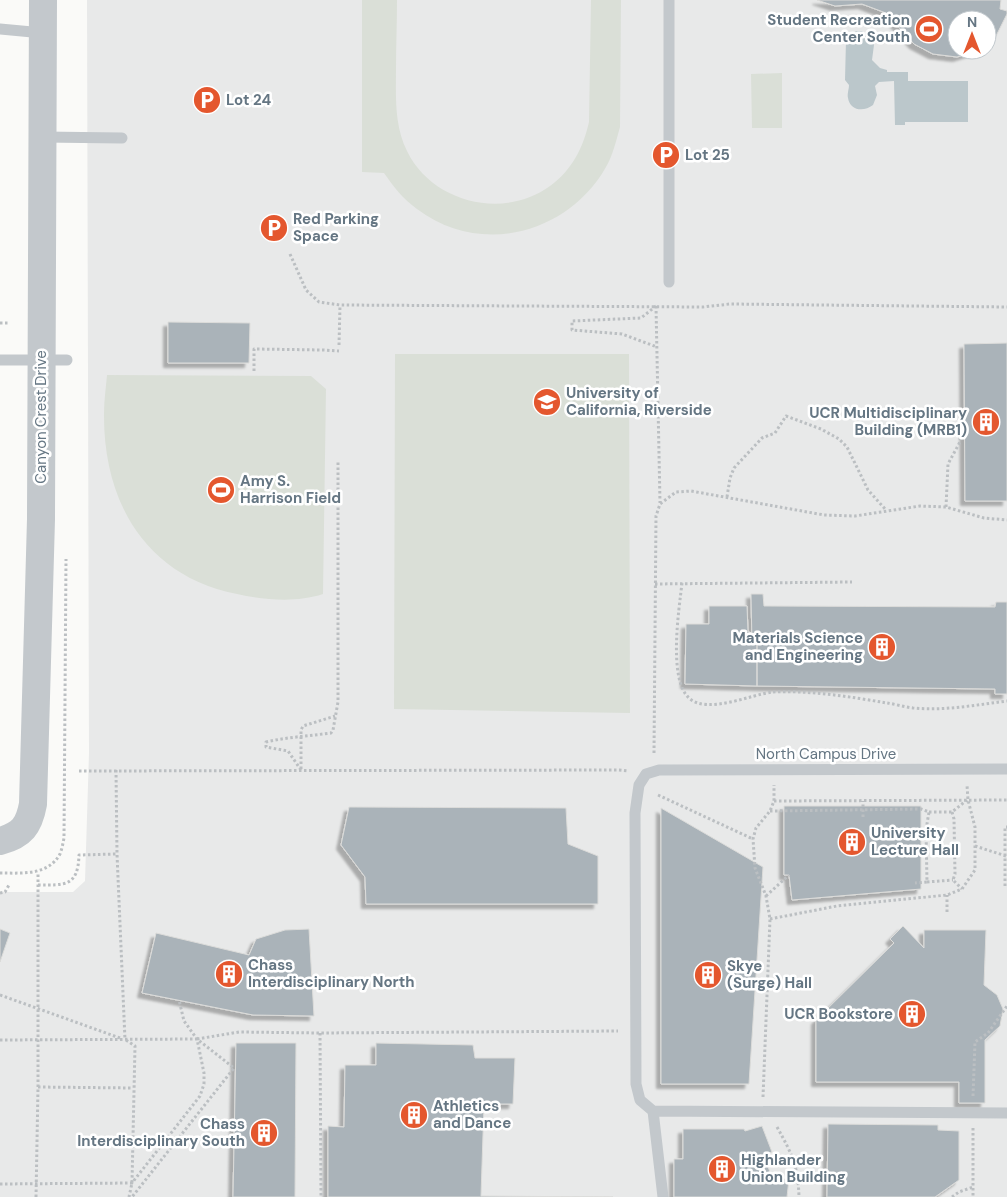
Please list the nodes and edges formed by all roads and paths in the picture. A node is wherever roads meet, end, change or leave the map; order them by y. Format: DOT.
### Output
graph roads {
  1 [pos="43,0"];
  2 [pos="669,0"];
  3 [pos="0,29"];
  4 [pos="43,33"];
  5 [pos="43,137"];
  6 [pos="122,138"];
  7 [pos="290,254"];
  8 [pos="669,282"];
  9 [pos="340,306"];
  10 [pos="656,306"];
  11 [pos="1007,307"];
  12 [pos="0,323"];
  13 [pos="8,323"];
  14 [pos="339,345"];
  15 [pos="657,347"];
  16 [pos="339,352"];
  17 [pos="0,360"];
  18 [pos="54,360"];
  19 [pos="254,371"];
  20 [pos="961,424"];
  21 [pos="338,462"];
  22 [pos="727,497"];
  23 [pos="660,504"];
  24 [pos="946,507"];
  25 [pos="887,511"];
  26 [pos="1007,520"];
  27 [pos="852,582"];
  28 [pos="682,583"];
  29 [pos="655,584"];
  30 [pos="1007,702"];
  31 [pos="335,716"];
  32 [pos="301,736"];
  33 [pos="654,753"];
  34 [pos="1007,769"];
  35 [pos="116,770"];
  36 [pos="301,770"];
  37 [pos="79,771"];
  38 [pos="646,774"];
  39 [pos="774,785"];
  40 [pos="967,785"];
  41 [pos="658,795"];
  42 [pos="968,800"];
  43 [pos="1007,800"];
  44 [pos="774,801"];
  45 [pos="863,801"];
  46 [pos="863,809"];
  47 [pos="770,811"];
  48 [pos="929,812"];
  49 [pos="952,812"];
  50 [pos="863,818"];
  51 [pos="1007,827"];
  52 [pos="11,836"];
  53 [pos="753,839"];
  54 [pos="975,846"];
  55 [pos="117,854"];
  56 [pos="1006,856"];
  57 [pos="0,873"];
  58 [pos="789,875"];
  59 [pos="953,880"];
  60 [pos="927,882"];
  61 [pos="915,883"];
  62 [pos="9,885"];
  63 [pos="38,886"];
  64 [pos="1006,886"];
  65 [pos="962,889"];
  66 [pos="0,893"];
  67 [pos="947,895"];
  68 [pos="766,896"];
  69 [pos="947,912"];
  70 [pos="770,919"];
  71 [pos="0,995"];
  72 [pos="179,1000"];
  73 [pos="1007,1006"];
  74 [pos="38,1009"];
  75 [pos="618,1031"];
  76 [pos="320,1034"];
  77 [pos="197,1039"];
  78 [pos="0,1040"];
  79 [pos="38,1040"];
  80 [pos="125,1040"];
  81 [pos="38,1087"];
  82 [pos="134,1088"];
  83 [pos="763,1098"];
  84 [pos="653,1111"];
  85 [pos="973,1112"];
  86 [pos="1007,1113"];
  87 [pos="777,1126"];
  88 [pos="132,1183"];
  89 [pos="0,1184"];
  90 [pos="36,1184"];
  91 [pos="973,1187"];
  92 [pos="36,1197"];
  93 [pos="130,1197"];
  94 [pos="321,1197"];
  95 [pos="663,1197"];
  96 [pos="799,1197"];
  97 [pos="952,1197"];
  98 [pos="973,1197"];
  1 -- 4 [label="street, Canyon Crest Drive"];
  2 -- 8 [label="lane"];
  3 -- 4 [label="lane"];
  4 -- 5 [label="street, Canyon Crest Drive"];
  5 -- 6 [label="lane"];
  5 -- 18 [label="street, Canyon Crest Drive"];
  7 -- 9 [label="path"];
  9 -- 10 [label="path"];
  9 -- 14 [label="path"];
  10 -- 11 [label="path"];
  10 -- 15 [label="path"];
  10 -- 15 [label="path"];
  12 -- 13 [label="path"];
  15 -- 23 [label="path"];
  16 -- 19 [label="path"];
  17 -- 18 [label="lane"];
  18 -- 52 [label="street, Canyon Crest Drive"];
  20 -- 24 [label="path"];
  21 -- 31 [label="path"];
  22 -- 23 [label="path"];
  22 -- 25 [label="path"];
  22 -- 25 [label="path"];
  23 -- 29 [label="path"];
  24 -- 25 [label="path"];
  24 -- 26 [label="path"];
  27 -- 28 [label="path"];
  28 -- 29 [label="path"];
  28 -- 30 [label="path"];
  29 -- 33 [label="path"];
  31 -- 32 [label="path"];
  31 -- 32 [label="path"];
  32 -- 36 [label="path"];
  32 -- 36 [label="path"];
  34 -- 38 [label="lane, North Campus Drive"];
  35 -- 36 [label="path"];
  35 -- 37 [label="path"];
  35 -- 55 [label="path"];
  36 -- 38 [label="path"];
  38 -- 84 [label="lane"];
  39 -- 44 [label="path"];
  40 -- 42 [label="path"];
  41 -- 53 [label="path"];
  42 -- 43 [label="path"];
  42 -- 45 [label="path"];
  42 -- 49 [label="path"];
  42 -- 54 [label="path"];
  44 -- 45 [label="path"];
  44 -- 47 [label="path"];
  45 -- 46 [label="path"];
  46 -- 47 [label="path"];
  46 -- 48 [label="path"];
  46 -- 50 [label="path"];
  47 -- 53 [label="path"];
  48 -- 49 [label="path"];
  48 -- 60 [label="path"];
  49 -- 59 [label="path"];
  51 -- 56 [label="path"];
  53 -- 68 [label="path"];
  54 -- 56 [label="path"];
  54 -- 65 [label="path"];
  55 -- 63 [label="path"];
  55 -- 80 [label="path"];
  56 -- 64 [label="path"];
  57 -- 63 [label="path"];
  58 -- 68 [label="path"];
  59 -- 60 [label="path"];
  59 -- 65 [label="path"];
  60 -- 61 [label="path"];
  62 -- 66 [label="path"];
  63 -- 74 [label="path"];
  65 -- 67 [label="path"];
  67 -- 69 [label="path"];
  67 -- 70 [label="path"];
  68 -- 70 [label="path"];
  70 -- 83 [label="path"];
  71 -- 74 [label="path"];
  72 -- 77 [label="path"];
  73 -- 85 [label="path"];
  74 -- 79 [label="path"];
  74 -- 80 [label="path"];
  75 -- 76 [label="path"];
  76 -- 77 [label="path"];
  76 -- 94 [label="path"];
  77 -- 80 [label="path"];
  77 -- 88 [label="path"];
  77 -- 93 [label="path"];
  78 -- 79 [label="path"];
  79 -- 80 [label="path"];
  79 -- 81 [label="path"];
  80 -- 82 [label="path"];
  81 -- 82 [label="path"];
  81 -- 90 [label="path"];
  82 -- 88 [label="path"];
  84 -- 85 [label="lane"];
  84 -- 95 [label="lane"];
  85 -- 86 [label="lane"];
  85 -- 91 [label="path"];
  87 -- 96 [label="path"];
  88 -- 90 [label="path"];
  88 -- 93 [label="path"];
  89 -- 90 [label="path"];
  90 -- 92 [label="path"];
  91 -- 97 [label="path"];
  91 -- 98 [label="path"];
}
